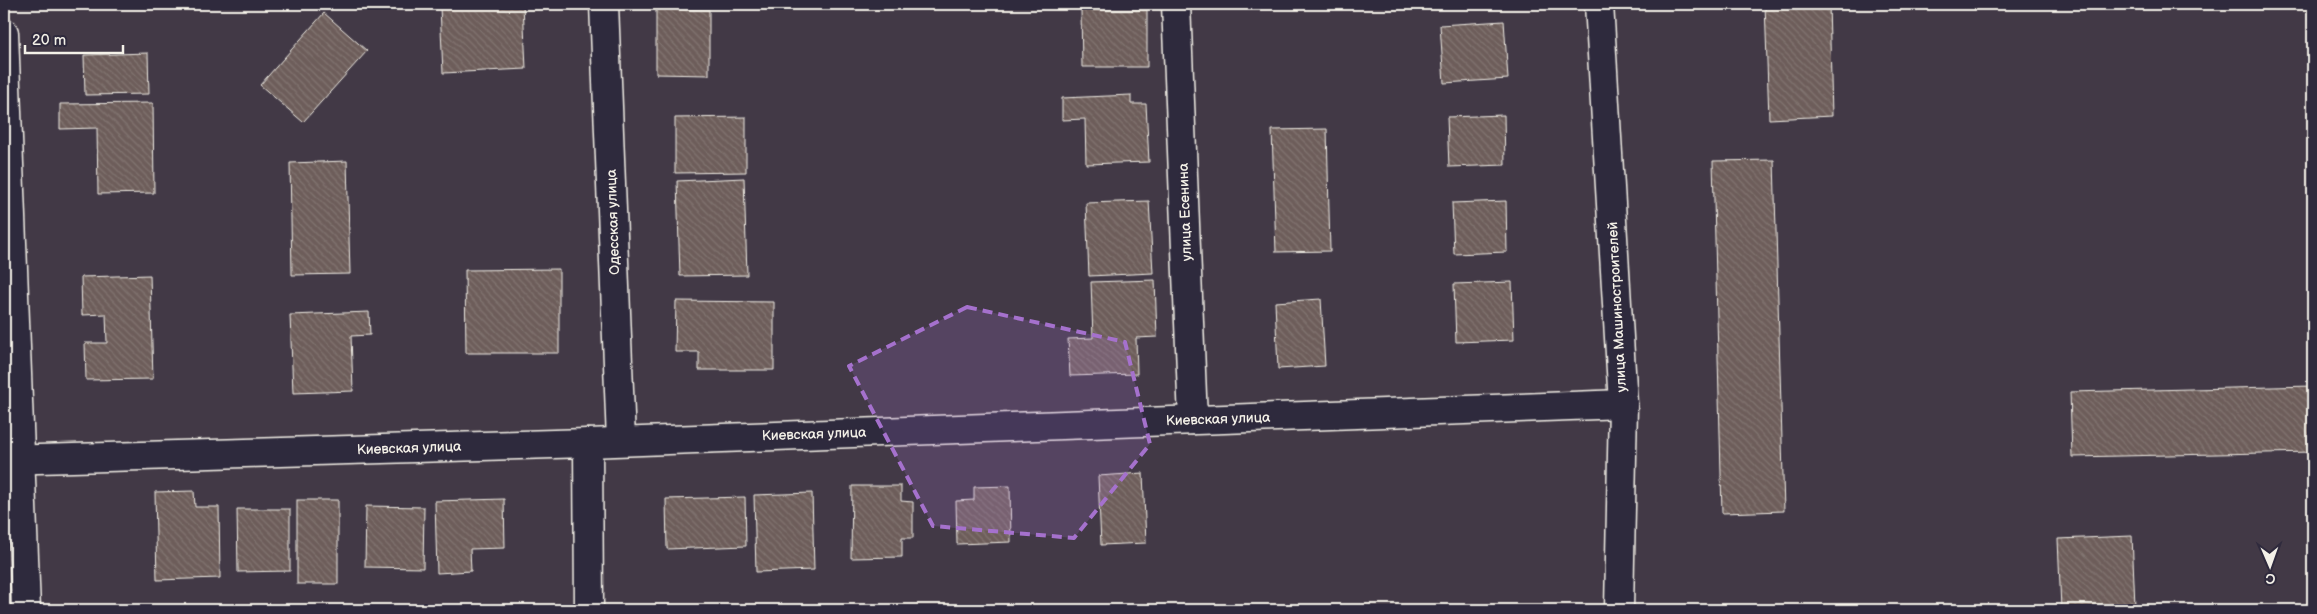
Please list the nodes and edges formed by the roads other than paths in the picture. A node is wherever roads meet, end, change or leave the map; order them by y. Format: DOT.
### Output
graph roads {
  1 [pos="604,4"];
  2 [pos="1176,4"];
  3 [pos="1599,4"];
  4 [pos="4,33"];
  5 [pos="1623,404"];
  6 [pos="1193,420"];
  7 [pos="621,441"];
  8 [pos="588,443"];
  9 [pos="13,460"];
  10 [pos="26,610"];
  11 [pos="589,610"];
  12 [pos="1619,610"];
  1 -- 7 [label="street, Одесская улица"];
  2 -- 6 [label="street, улица Есенина"];
  3 -- 5 [label="street, улица Машиностроителей"];
  4 -- 9 [label="street"];
  5 -- 6 [label="street, Киевская улица"];
  5 -- 12 [label="street, улица Машиностроителей"];
  6 -- 7 [label="street, Киевская улица"];
  7 -- 8 [label="street, Киевская улица"];
  8 -- 9 [label="street, Киевская улица"];
  8 -- 11 [label="street"];
  9 -- 10 [label="street"];
}
